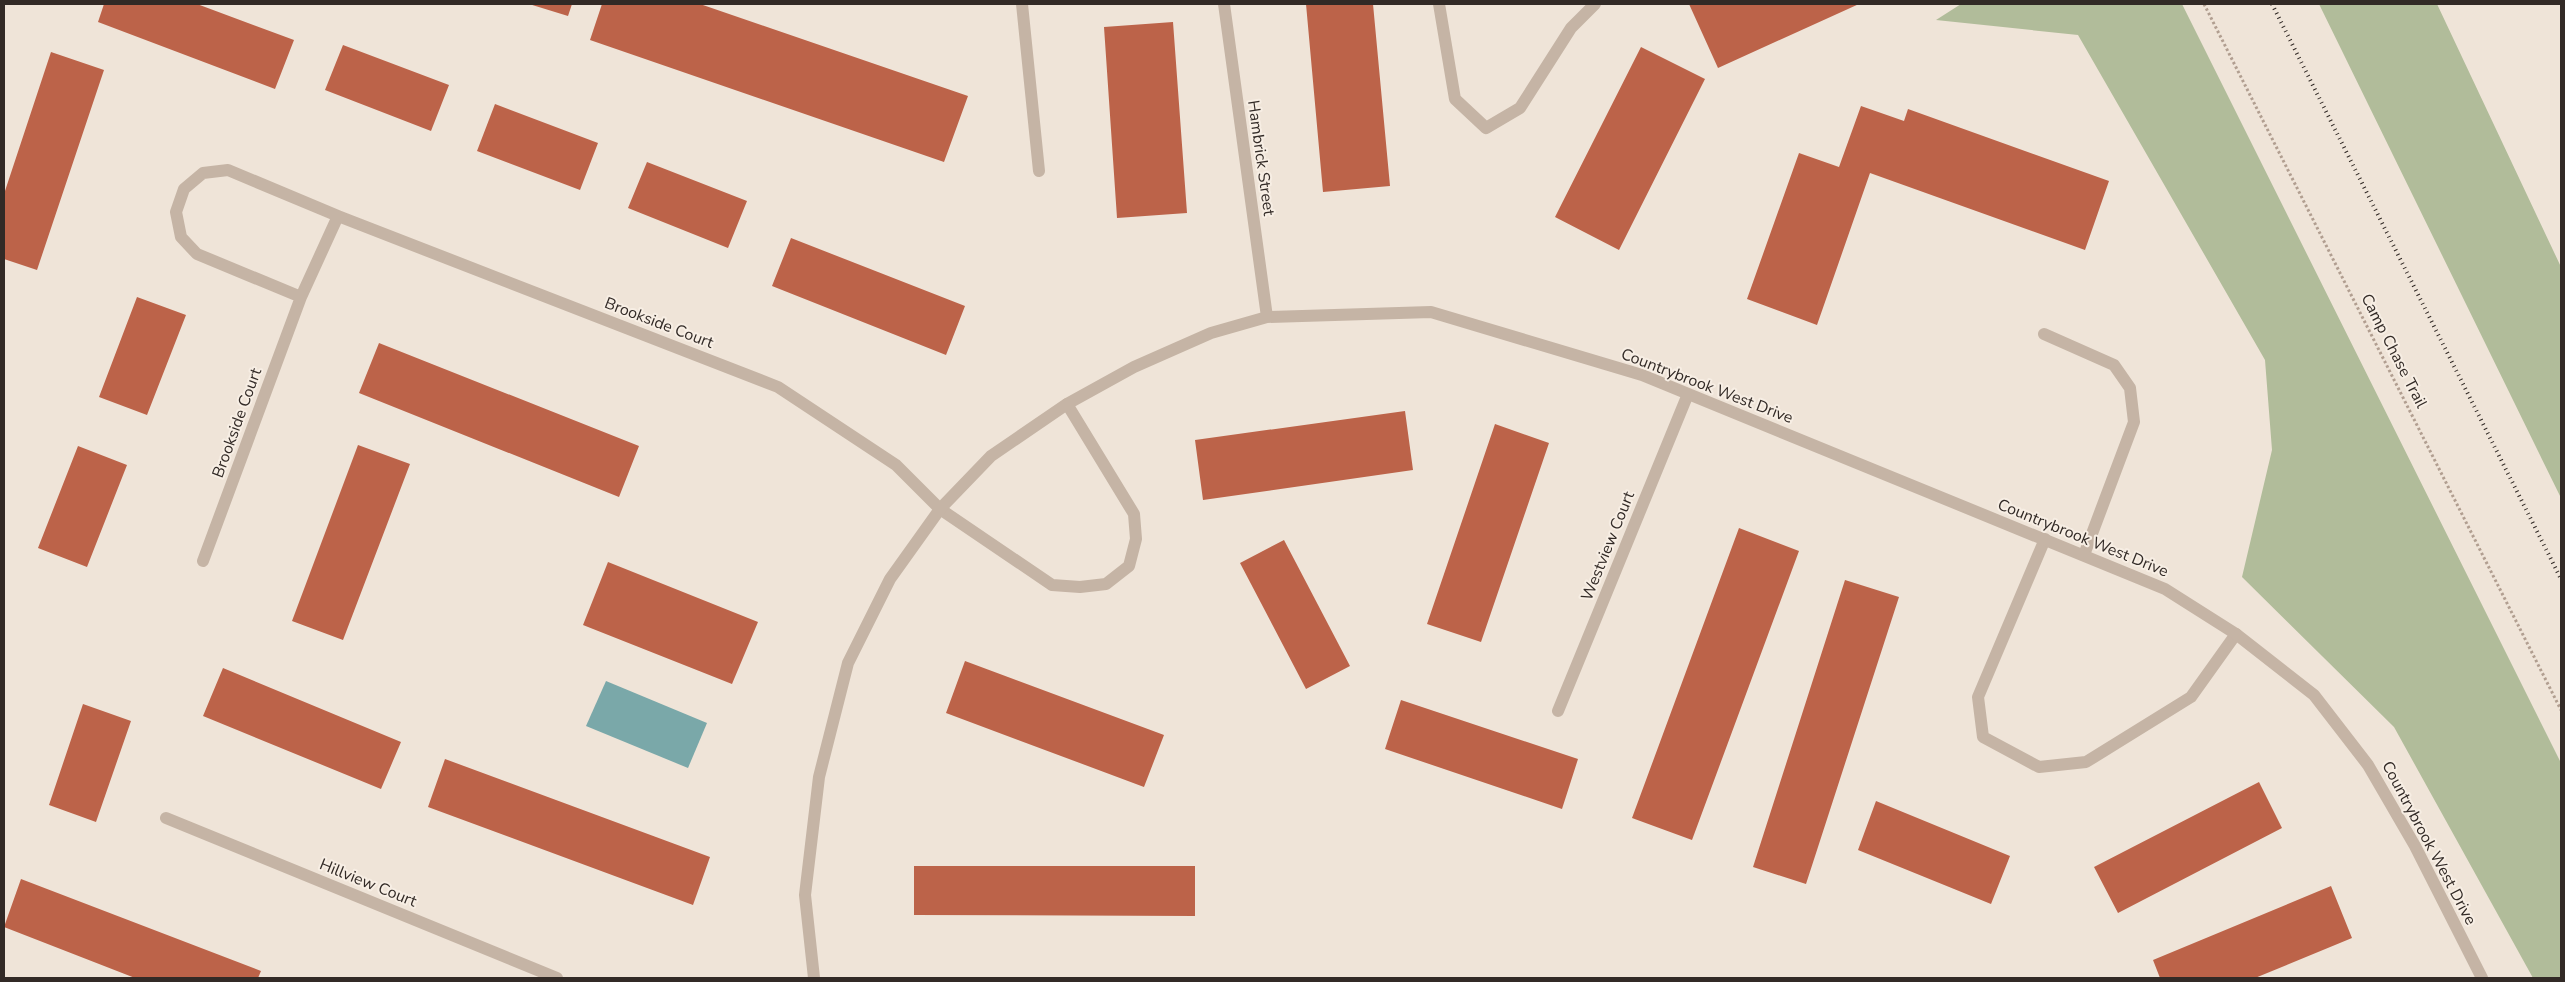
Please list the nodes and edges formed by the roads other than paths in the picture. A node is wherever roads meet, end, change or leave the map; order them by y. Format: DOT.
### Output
graph roads {
  1 [pos="1022,4"];
  2 [pos="1224,4"];
  3 [pos="1439,4"];
  4 [pos="1595,4"];
  5 [pos="1039,171"];
  6 [pos="338,216"];
  7 [pos="301,297"];
  8 [pos="1267,317"];
  9 [pos="2044,334"];
  10 [pos="1688,394"];
  11 [pos="1067,404"];
  12 [pos="940,509"];
  13 [pos="2045,540"];
  14 [pos="2084,555"];
  15 [pos="203,560"];
  16 [pos="2236,634"];
  17 [pos="1558,711"];
  18 [pos="166,818"];
  19 [pos="557,978"];
  20 [pos="814,978"];
  21 [pos="2481,978"];
  1 -- 5 [label="street"];
  2 -- 8 [label="street, Hambrick Street"];
  3 -- 4 [label="street"];
  6 -- 7 [label="street, Brookside Court"];
  6 -- 7 [label="street, Brookside Court"];
  6 -- 12 [label="street, Brookside Court"];
  7 -- 15 [label="street, Brookside Court"];
  8 -- 10 [label="street, Countrybrook West Drive"];
  8 -- 11 [label="street, Countrybrook West Drive"];
  9 -- 14 [label="street"];
  10 -- 13 [label="street, Countrybrook West Drive"];
  10 -- 17 [label="street, Westview Court"];
  11 -- 12 [label="street, Countrybrook West Drive"];
  11 -- 12 [label="street, Brookside Court"];
  12 -- 20 [label="street, Countrybrook West Drive"];
  13 -- 14 [label="street, Countrybrook West Drive"];
  13 -- 16 [label="street"];
  14 -- 16 [label="street, Countrybrook West Drive"];
  16 -- 21 [label="street, Countrybrook West Drive"];
  18 -- 19 [label="street, Hillview Court"];
}
